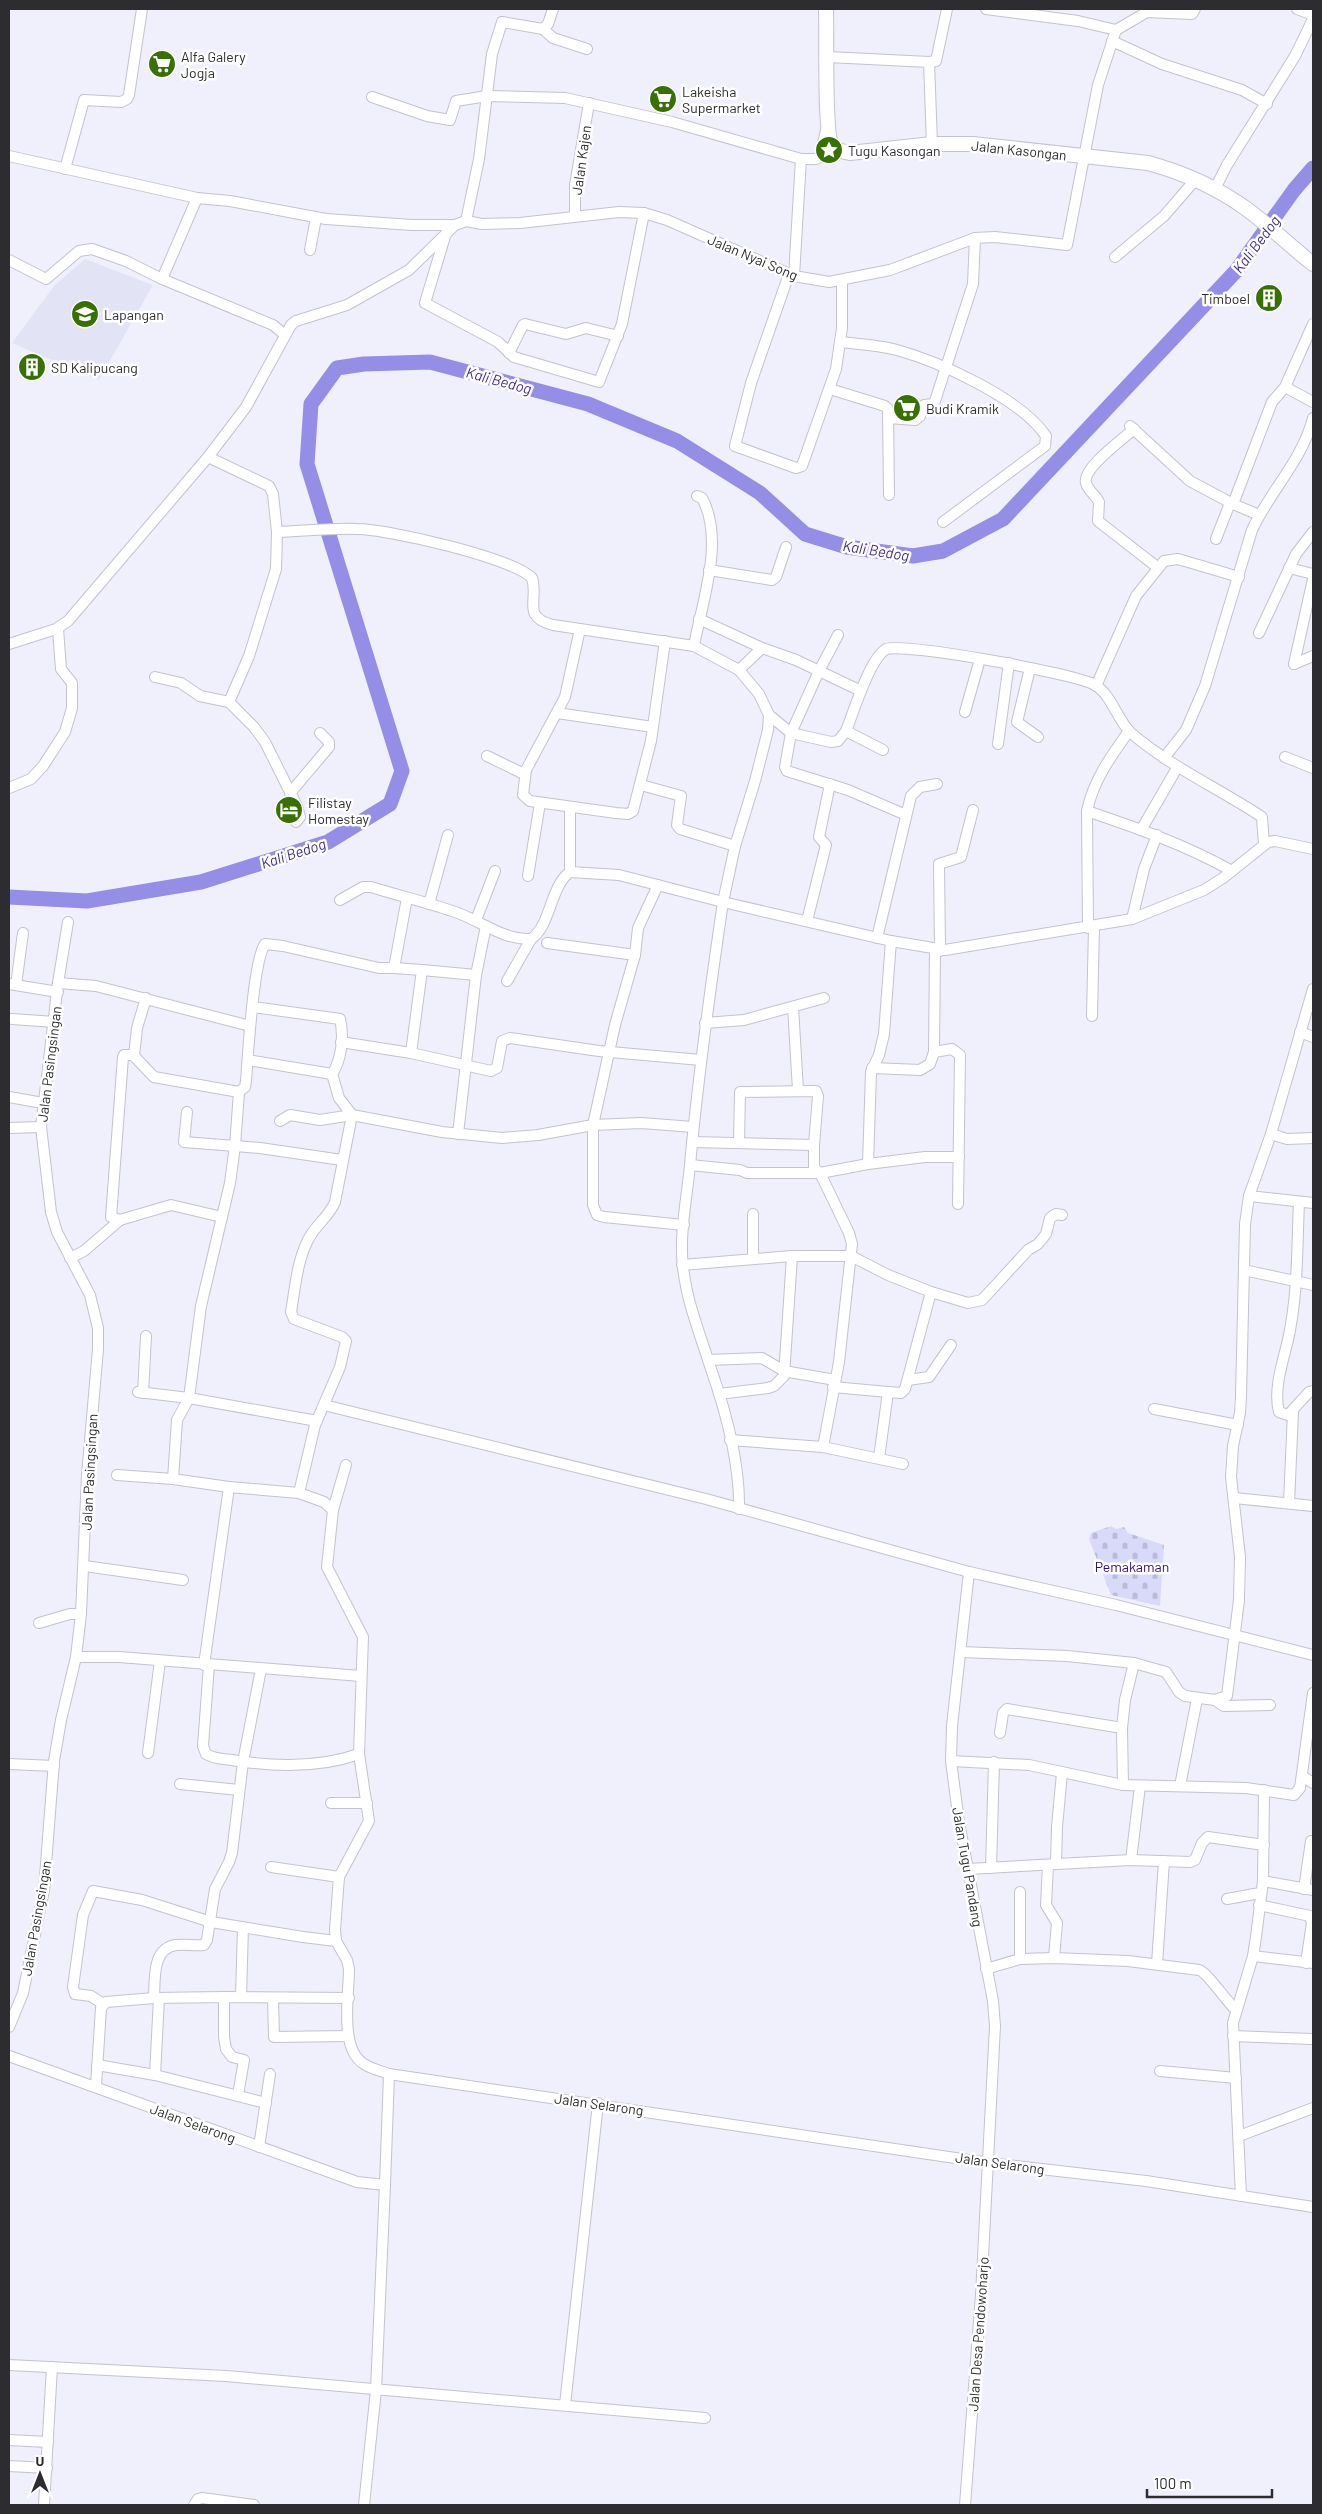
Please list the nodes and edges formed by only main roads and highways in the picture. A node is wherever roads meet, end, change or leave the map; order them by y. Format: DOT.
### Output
graph roads {
  1 [pos="826,9"];
  2 [pos="1313,264"];
  1 -- 2 [label="main road, Jalan Kasongan"];
}
